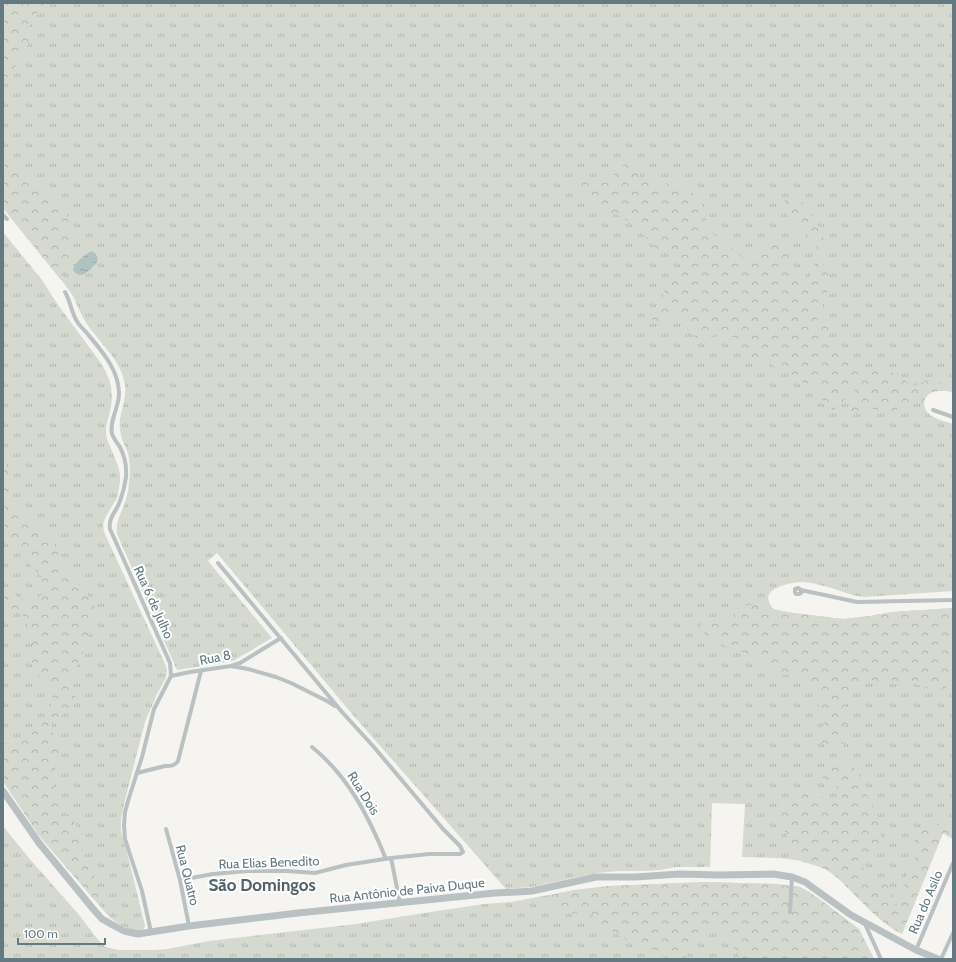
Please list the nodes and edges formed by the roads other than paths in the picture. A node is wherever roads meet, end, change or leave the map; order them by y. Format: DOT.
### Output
graph roads {
  1 [pos="3,215"];
  2 [pos="7,220"];
  3 [pos="65,292"];
  4 [pos="933,410"];
  5 [pos="953,417"];
  6 [pos="218,563"];
  7 [pos="801,590"];
  8 [pos="953,600"];
  9 [pos="281,638"];
  10 [pos="232,666"];
  11 [pos="201,671"];
  12 [pos="171,676"];
  13 [pos="342,712"];
  14 [pos="312,747"];
  15 [pos="137,772"];
  16 [pos="3,791"];
  17 [pos="166,829"];
  18 [pos="389,858"];
  19 [pos="953,863"];
  20 [pos="792,877"];
  21 [pos="180,880"];
  22 [pos="400,903"];
  23 [pos="790,912"];
  24 [pos="864,923"];
  25 [pos="190,926"];
  26 [pos="152,932"];
  27 [pos="953,933"];
  28 [pos="916,950"];
  29 [pos="881,959"];
  30 [pos="940,959"];
  1 -- 2 [label="street"];
  3 -- 12 [label="street, Rua 6 de Julho"];
  4 -- 5 [label="street"];
  6 -- 9 [label="street"];
  7 -- 8 [label="street"];
  9 -- 10 [label="street, Rua 8"];
  9 -- 13 [label="street"];
  10 -- 11 [label="street, Rua 8"];
  10 -- 13 [label="street"];
  11 -- 12 [label="street, Rua 8"];
  11 -- 15 [label="street"];
  12 -- 15 [label="street"];
  13 -- 18 [label="street, Rua Elias Benedito"];
  14 -- 18 [label="street, Rua Dois"];
  15 -- 26 [label="street"];
  16 -- 26 [label="street, Rua Antônio de Paiva Duque"];
  17 -- 21 [label="street, Rua Quatro"];
  18 -- 21 [label="street, Rua Elias Benedito"];
  18 -- 22 [label="street, Rua Dois"];
  19 -- 28 [label="street, Rua do Asilo"];
  20 -- 22 [label="street, Rua Antônio de Paiva Duque"];
  20 -- 23 [label="street"];
  20 -- 24 [label="street, Rua Antônio de Paiva Duque"];
  21 -- 25 [label="street, Rua Quatro"];
  22 -- 25 [label="street, Rua Antônio de Paiva Duque"];
  24 -- 28 [label="street, Rua Antônio de Paiva Duque"];
  24 -- 29 [label="street"];
  25 -- 26 [label="street, Rua Antônio de Paiva Duque"];
  27 -- 30 [label="street"];
  28 -- 30 [label="street, Rua Antônio de Paiva Duque"];
}
